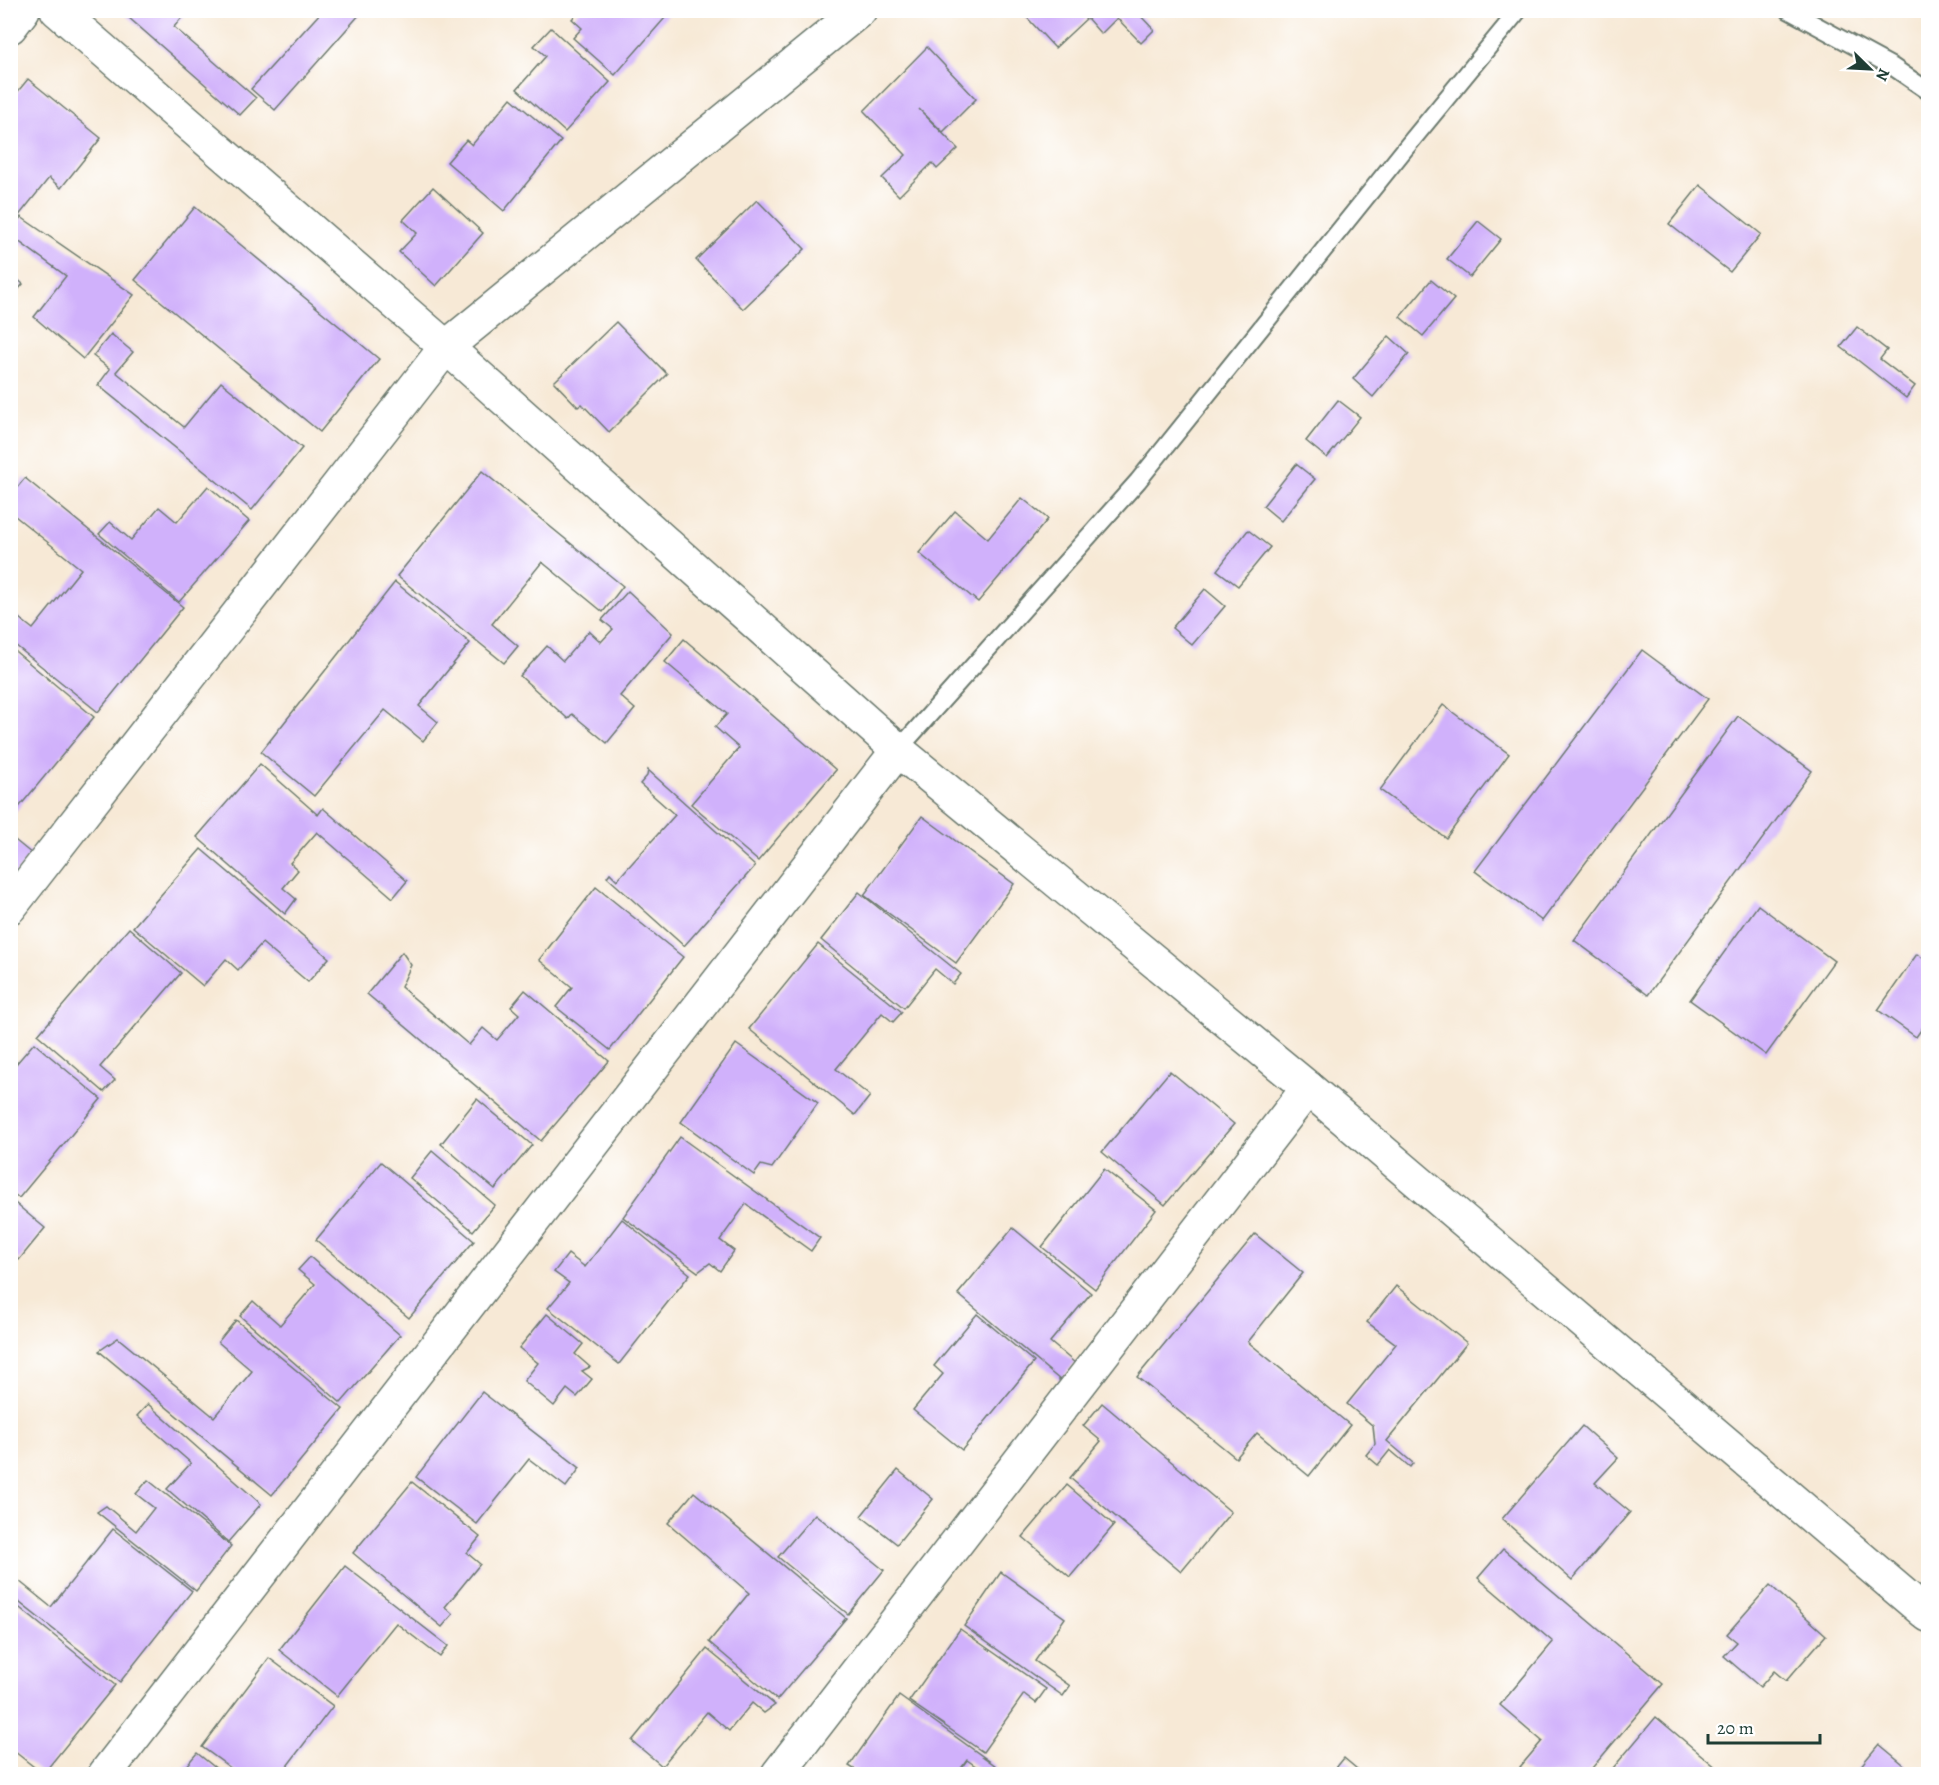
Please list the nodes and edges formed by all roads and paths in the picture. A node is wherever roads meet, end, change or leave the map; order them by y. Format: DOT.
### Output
graph roads {
  1 [pos="23,10"];
  2 [pos="57,10"];
  3 [pos="860,10"];
  4 [pos="1519,10"];
  5 [pos="1788,10"];
  6 [pos="10,27"];
  7 [pos="1929,91"];
  8 [pos="446,348"];
  9 [pos="898,750"];
  10 [pos="10,907"];
  11 [pos="1308,1088"];
  12 [pos="1929,1615"];
  13 [pos="105,1774"];
  14 [pos="778,1774"];
  1 -- 6 [label="street"];
  2 -- 8 [label="street"];
  3 -- 8 [label="street"];
  4 -- 9 [label="lane"];
  5 -- 7 [label="lane"];
  8 -- 9 [label="street"];
  8 -- 10 [label="street"];
  9 -- 11 [label="street"];
  9 -- 13 [label="street"];
  11 -- 12 [label="street"];
  11 -- 14 [label="street"];
}
